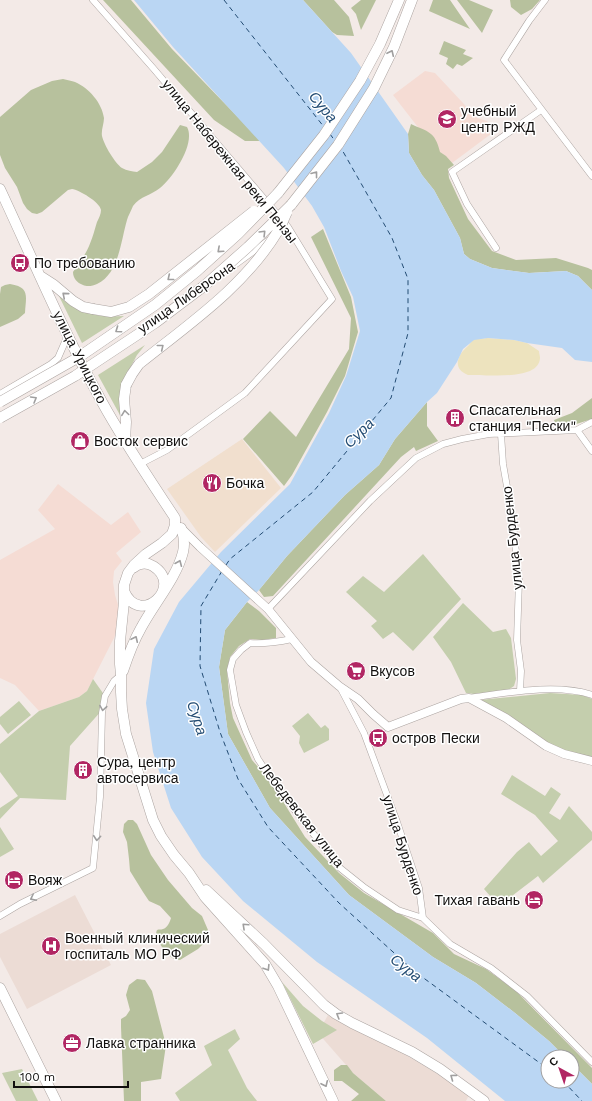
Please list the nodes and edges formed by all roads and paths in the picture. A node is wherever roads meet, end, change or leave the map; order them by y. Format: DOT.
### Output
graph roads {
  1 [pos="93,0"];
  2 [pos="399,0"];
  3 [pos="412,0"];
  4 [pos="545,0"];
  5 [pos="541,110"];
  6 [pos="592,176"];
  7 [pos="0,189"];
  8 [pos="278,193"];
  9 [pos="290,205"];
  10 [pos="288,227"];
  11 [pos="496,248"];
  12 [pos="40,276"];
  13 [pos="68,335"];
  14 [pos="84,368"];
  15 [pos="0,394"];
  16 [pos="0,402"];
  17 [pos="0,418"];
  18 [pos="592,422"];
  19 [pos="577,430"];
  20 [pos="501,434"];
  21 [pos="125,441"];
  22 [pos="592,451"];
  23 [pos="140,464"];
  24 [pos="181,528"];
  25 [pos="131,569"];
  26 [pos="124,591"];
  27 [pos="162,594"];
  28 [pos="268,609"];
  29 [pos="292,639"];
  30 [pos="121,675"];
  31 [pos="339,686"];
  32 [pos="520,691"];
  33 [pos="592,695"];
  34 [pos="469,698"];
  35 [pos="592,761"];
  36 [pos="189,873"];
  37 [pos="0,916"];
  38 [pos="423,918"];
  39 [pos="0,988"];
  40 [pos="592,1062"];
  41 [pos="56,1101"];
  42 [pos="333,1101"];
  43 [pos="484,1101"];
  1 -- 10 [label="street, улица Набережная реки Пензы"];
  2 -- 8 [label="main road"];
  9 -- 3 [label="main road, one-way"];
  4 -- 5 [label="street"];
  5 -- 6 [label="street"];
  5 -- 11 [label="street"];
  7 -- 12 [label="main road, улица Урицкого"];
  8 -- 12 [label="main road, one-way, bridge"];
  8 -- 16 [label="main road, one-way, bridge"];
  17 -- 9 [label="main road, one-way, bridge"];
  21 -- 9 [label="main road, one-way, bridge"];
  10 -- 14 [label="street, улица Либерсона"];
  10 -- 23 [label="street, улица Набережная реки Пензы"];
  12 -- 13 [label="main road, улица Урицкого"];
  13 -- 14 [label="main road, улица Урицкого"];
  13 -- 15 [label="street"];
  14 -- 21 [label="main road, улица Урицкого"];
  18 -- 19 [label="street"];
  19 -- 20 [label="street"];
  19 -- 22 [label="street"];
  20 -- 28 [label="street"];
  20 -- 32 [label="street, улица Бурденко"];
  21 -- 23 [label="main road, улица Урицкого"];
  23 -- 25 [label="main road, улица Урицкого"];
  27 -- 24 [label="main road, one-way"];
  24 -- 28 [label="street, улица Бурденко"];
  25 -- 26 [label="main road"];
  25 -- 27 [label="main road"];
  26 -- 27 [label="main road"];
  26 -- 30 [label="main road"];
  30 -- 27 [label="main road, one-way"];
  28 -- 29 [label="street, улица Бурденко"];
  29 -- 31 [label="street, улица Бурденко"];
  29 -- 38 [label="street, Лебедевская улица"];
  30 -- 36 [label="main road"];
  30 -- 37 [label="street, one-way"];
  31 -- 34 [label="street, улица Бурденко"];
  31 -- 38 [label="street, улица Бурденко"];
  32 -- 33 [label="street, улица Бурденко"];
  32 -- 34 [label="street, улица Бурденко"];
  34 -- 35 [label="street"];
  36 -- 42 [label="main road, one-way"];
  43 -- 36 [label="main road, one-way"];
  38 -- 40 [label="street, Лебедевская улица"];
  39 -- 41 [label="main road"];
}
